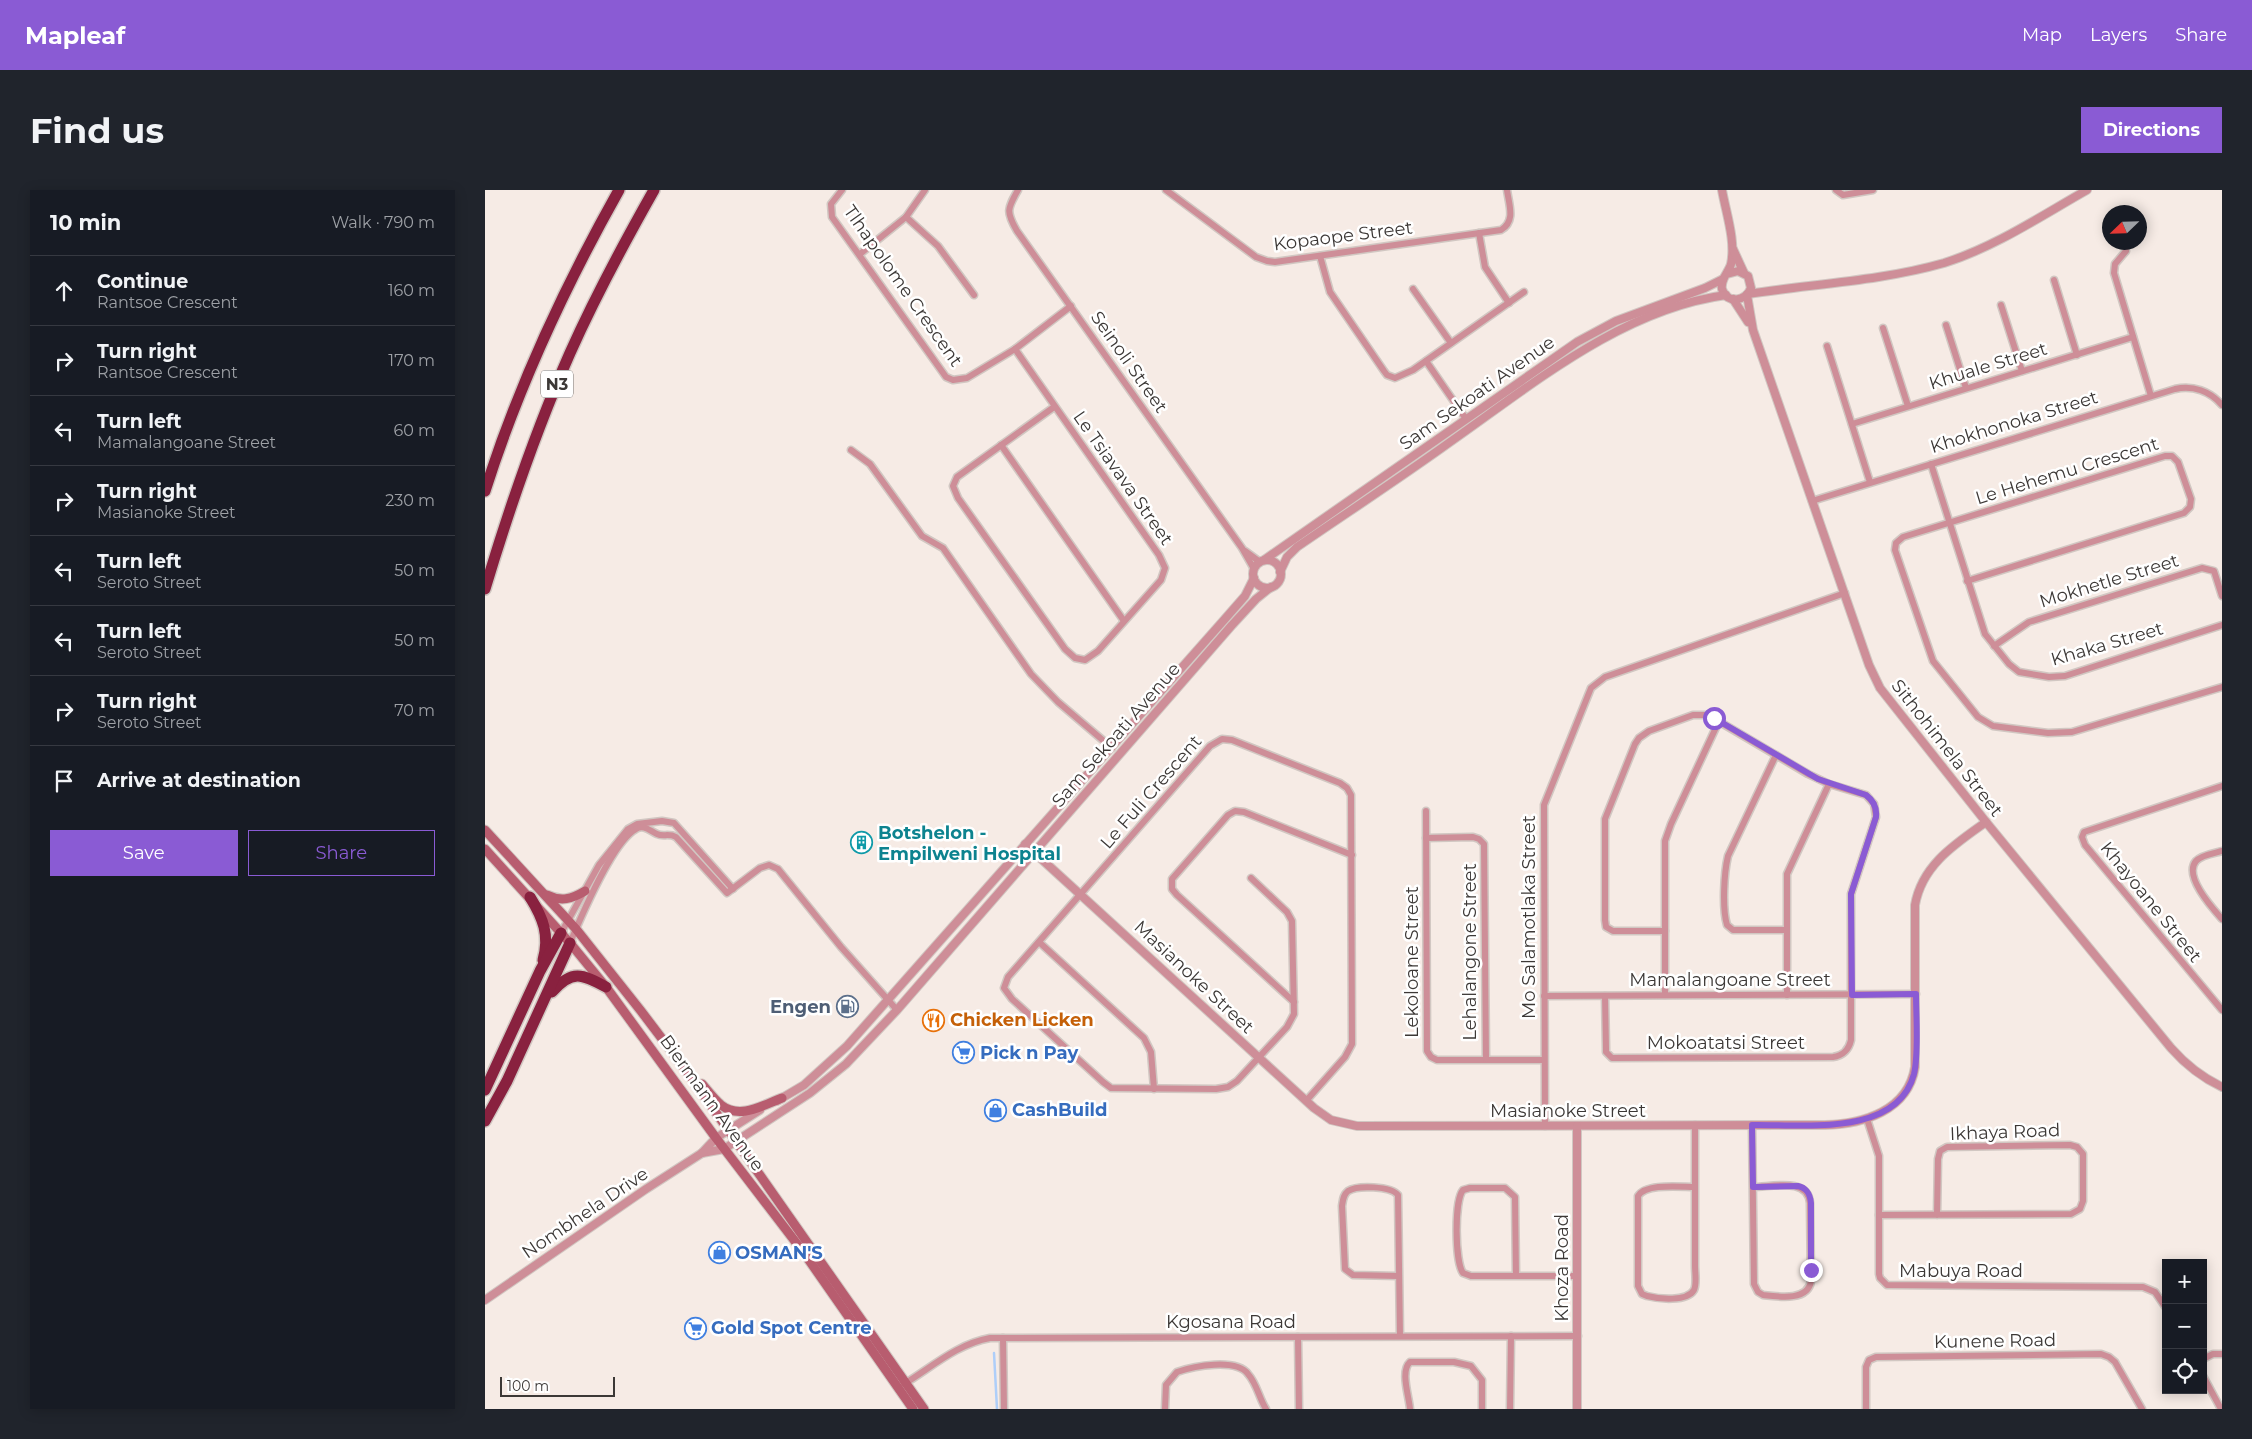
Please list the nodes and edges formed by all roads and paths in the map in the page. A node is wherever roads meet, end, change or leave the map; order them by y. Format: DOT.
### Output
graph roads {
  1 [pos="619,190"];
  2 [pos="654,190"];
  3 [pos="842,190"];
  4 [pos="925,190"];
  5 [pos="1018,190"];
  6 [pos="1165,190"];
  7 [pos="1507,190"];
  8 [pos="1722,190"];
  9 [pos="1836,190"];
  10 [pos="1873,190"];
  11 [pos="2087,190"];
  12 [pos="906,217"];
  13 [pos="1479,233"];
  14 [pos="1733,249"];
  15 [pos="2126,251"];
  16 [pos="860,254"];
  17 [pos="1320,256"];
  18 [pos="1744,273"];
  19 [pos="1725,276"];
  20 [pos="2053,280"];
  21 [pos="1751,281"];
  22 [pos="1413,289"];
  23 [pos="1769,290"];
  24 [pos="1525,292"];
  25 [pos="974,295"];
  26 [pos="1747,295"];
  27 [pos="1729,297"];
  28 [pos="1509,303"];
  29 [pos="2001,305"];
  30 [pos="1071,306"];
  31 [pos="1946,325"];
  32 [pos="1883,328"];
  33 [pos="1753,330"];
  34 [pos="2133,337"];
  35 [pos="1451,343"];
  36 [pos="1827,346"];
  37 [pos="1015,349"];
  38 [pos="2077,354"];
  39 [pos="1425,361"];
  40 [pos="2021,371"];
  41 [pos="1966,388"];
  42 [pos="2151,396"];
  43 [pos="2222,405"];
  44 [pos="1908,406"];
  45 [pos="1054,407"];
  46 [pos="1466,419"];
  47 [pos="1852,424"];
  48 [pos="1001,445"];
  49 [pos="851,450"];
  50 [pos="1931,464"];
  51 [pos="1870,482"];
  52 [pos="485,491"];
  53 [pos="1812,501"];
  54 [pos="1949,522"];
  55 [pos="1242,548"];
  56 [pos="1262,561"];
  57 [pos="1254,569"];
  58 [pos="1280,572"];
  59 [pos="1253,578"];
  60 [pos="1967,580"];
  61 [pos="1271,587"];
  62 [pos="485,589"];
  63 [pos="1845,593"];
  64 [pos="2222,596"];
  65 [pos="1124,621"];
  66 [pos="2222,625"];
  67 [pos="1994,646"];
  68 [pos="2222,688"];
  69 [pos="1719,721"];
  70 [pos="1112,748"];
  71 [pos="1776,755"];
  72 [pos="1829,784"];
  73 [pos="2222,786"];
  74 [pos="1426,811"];
  75 [pos="1986,822"];
  76 [pos="485,830"];
  77 [pos="1426,838"];
  78 [pos="1025,844"];
  79 [pos="485,848"];
  80 [pos="2222,851"];
  81 [pos="1033,852"];
  82 [pos="1352,855"];
  83 [pos="1251,878"];
  84 [pos="733,888"];
  85 [pos="585,891"];
  86 [pos="544,893"];
  87 [pos="1081,894"];
  88 [pos="530,897"];
  89 [pos="2222,920"];
  90 [pos="569,921"];
  91 [pos="576,929"];
  92 [pos="1786,930"];
  93 [pos="1665,931"];
  94 [pos="561,934"];
  95 [pos="1039,942"];
  96 [pos="570,943"];
  97 [pos="540,971"];
  98 [pos="606,988"];
  99 [pos="1916,994"];
  100 [pos="1787,995"];
  101 [pos="1852,995"];
  102 [pos="1544,996"];
  103 [pos="1605,996"];
  104 [pos="1665,996"];
  105 [pos="888,999"];
  106 [pos="1294,1002"];
  107 [pos="541,1005"];
  108 [pos="897,1010"];
  109 [pos="2222,1010"];
  110 [pos="1258,1057"];
  111 [pos="1486,1059"];
  112 [pos="1544,1060"];
  113 [pos="691,1077"];
  114 [pos="2222,1087"];
  115 [pos="1154,1089"];
  116 [pos="485,1090"];
  117 [pos="782,1098"];
  118 [pos="1306,1101"];
  119 [pos="1867,1119"];
  120 [pos="485,1122"];
  121 [pos="1695,1125"];
  122 [pos="1752,1125"];
  123 [pos="1545,1126"];
  124 [pos="1577,1126"];
  125 [pos="727,1130"];
  126 [pos="716,1138"];
  127 [pos="735,1141"];
  128 [pos="724,1149"];
  129 [pos="702,1153"];
  130 [pos="1695,1187"];
  131 [pos="1753,1187"];
  132 [pos="1879,1215"];
  133 [pos="1937,1216"];
  134 [pos="1398,1276"];
  135 [pos="1516,1276"];
  136 [pos="1577,1276"];
  137 [pos="485,1300"];
  138 [pos="2163,1304"];
  139 [pos="1298,1336"];
  140 [pos="1400,1336"];
  141 [pos="1511,1336"];
  142 [pos="1578,1336"];
  143 [pos="1003,1338"];
  144 [pos="2222,1354"];
  145 [pos="2207,1357"];
  146 [pos="907,1382"];
  147 [pos="2207,1383"];
  148 [pos="899,1388"];
  149 [pos="913,1409"];
  150 [pos="925,1409"];
  151 [pos="1004,1409"];
  152 [pos="1165,1409"];
  153 [pos="1266,1409"];
  154 [pos="1299,1409"];
  155 [pos="1409,1409"];
  156 [pos="1482,1409"];
  157 [pos="1510,1409"];
  158 [pos="1577,1409"];
  159 [pos="1866,1409"];
  160 [pos="2141,1409"];
  161 [pos="2221,1409"];
  1 -- 52 [label="highway, N3"];
  2 -- 62 [label="highway, N3"];
  3 -- 16 [label="street, Tlhapolome Crescent"];
  4 -- 12 [label="street"];
  5 -- 30 [label="street, Seinoli Street"];
  6 -- 17 [label="street, Kopaope Street"];
  7 -- 13 [label="street, Kopaope Street"];
  8 -- 14 [label="street"];
  9 -- 10 [label="street"];
  11 -- 23 [label="street"];
  12 -- 16 [label="street"];
  12 -- 25 [label="street"];
  13 -- 17 [label="street, Kopaope Street"];
  13 -- 28 [label="street"];
  14 -- 18 [label="street"];
  14 -- 19 [label="street"];
  15 -- 34 [label="street"];
  16 -- 37 [label="street, Tlhapolome Crescent"];
  17 -- 39 [label="street"];
  18 -- 19 [label="street"];
  18 -- 21 [label="street"];
  19 -- 27 [label="street"];
  19 -- 46 [label="street, Sam Sekoati Avenue"];
  20 -- 38 [label="street"];
  21 -- 23 [label="street"];
  21 -- 26 [label="street"];
  22 -- 35 [label="street"];
  23 -- 26 [label="street"];
  24 -- 28 [label="street"];
  26 -- 27 [label="street"];
  26 -- 33 [label="street, Sithohimela Street"];
  27 -- 33 [label="street, Sithohimela Street"];
  27 -- 58 [label="street, Sam Sekoati Avenue"];
  28 -- 35 [label="street"];
  29 -- 40 [label="street"];
  30 -- 37 [label="street, Tlhapolome Crescent"];
  30 -- 55 [label="street, Seinoli Street"];
  31 -- 41 [label="street"];
  32 -- 44 [label="street"];
  33 -- 53 [label="street, Sithohimela Street"];
  34 -- 38 [label="street, Khuale Street"];
  34 -- 42 [label="street"];
  35 -- 39 [label="street"];
  36 -- 47 [label="street"];
  37 -- 45 [label="street, Le Tsiavava Street"];
  38 -- 40 [label="street, Khuale Street"];
  39 -- 46 [label="street"];
  40 -- 41 [label="street, Khuale Street"];
  41 -- 44 [label="street, Khuale Street"];
  42 -- 43 [label="street, Khokhonoka Street"];
  42 -- 50 [label="street, Khokhonoka Street"];
  44 -- 47 [label="street, Khuale Street"];
  45 -- 48 [label="street"];
  45 -- 65 [label="street, Le Tsiavava Street"];
  46 -- 56 [label="street, Sam Sekoati Avenue"];
  47 -- 51 [label="street"];
  48 -- 65 [label="street"];
  48 -- 65 [label="street, Le Tsiavava Street"];
  49 -- 70 [label="street"];
  50 -- 51 [label="street, Khokhonoka Street"];
  50 -- 54 [label="street, Khaka Street"];
  51 -- 53 [label="street, Khokhonoka Street"];
  53 -- 63 [label="street, Sithohimela Street"];
  54 -- 60 [label="street, Khaka Street"];
  54 -- 60 [label="street, Le Hehemu Crescent"];
  54 -- 68 [label="street"];
  55 -- 56 [label="street, Seinoli Street"];
  55 -- 57 [label="street, Seinoli Street"];
  56 -- 57 [label="street"];
  56 -- 58 [label="street"];
  57 -- 59 [label="street"];
  58 -- 61 [label="street"];
  59 -- 61 [label="street"];
  59 -- 70 [label="street, Sam Sekoati Avenue"];
  60 -- 67 [label="street, Khaka Street"];
  61 -- 81 [label="street, Sam Sekoati Avenue"];
  63 -- 75 [label="street, Sithohimela Street"];
  63 -- 102 [label="street, Mo Salamotlaka Street"];
  64 -- 67 [label="street, Mokhetle Street"];
  66 -- 67 [label="street, Khaka Street"];
  69 -- 71 [label="street"];
  69 -- 93 [label="street"];
  69 -- 93 [label="street"];
  70 -- 78 [label="street, Sam Sekoati Avenue"];
  71 -- 72 [label="street"];
  71 -- 92 [label="street"];
  72 -- 92 [label="street"];
  72 -- 101 [label="street, Mokoatatsi Street"];
  73 -- 109 [label="street, Khayoane Street"];
  74 -- 77 [label="street, Lekoloane Street"];
  75 -- 99 [label="street, Masianoke Street"];
  75 -- 114 [label="street, Sithohimela Street"];
  76 -- 86 [label="main road, Biermann Avenue"];
  77 -- 111 [label="street, Lehalangone Street"];
  77 -- 111 [label="street, Lekoloane Street"];
  78 -- 81 [label="street, Masianoke Street"];
  78 -- 105 [label="street, Sam Sekoati Avenue"];
  79 -- 88 [label="main road, Biermann Avenue"];
  80 -- 89 [label="street"];
  81 -- 87 [label="street, Masianoke Street"];
  81 -- 108 [label="street, Sam Sekoati Avenue"];
  82 -- 87 [label="street, Le Fuli Crescent"];
  82 -- 106 [label="street"];
  82 -- 118 [label="street, Le Fuli Crescent"];
  83 -- 106 [label="street, Le Fuli Crescent"];
  84 -- 85 [label="street"];
  84 -- 91 [label="street"];
  84 -- 105 [label="street"];
  85 -- 86 [label="main road"];
  85 -- 90 [label="street"];
  86 -- 90 [label="main road, Biermann Avenue"];
  87 -- 95 [label="street, Le Fuli Crescent"];
  87 -- 110 [label="street, Masianoke Street"];
  88 -- 94 [label="main road, Biermann Avenue"];
  88 -- 97 [label="highway"];
  90 -- 91 [label="main road, Biermann Avenue"];
  90 -- 94 [label="street"];
  91 -- 96 [label="street"];
  91 -- 113 [label="main road, Biermann Avenue"];
  92 -- 100 [label="street"];
  93 -- 104 [label="street"];
  94 -- 96 [label="main road, Biermann Avenue"];
  94 -- 97 [label="highway"];
  95 -- 115 [label="street"];
  95 -- 115 [label="street, Le Fuli Crescent"];
  96 -- 98 [label="main road, Biermann Avenue"];
  96 -- 107 [label="highway"];
  97 -- 116 [label="highway"];
  98 -- 107 [label="highway"];
  98 -- 126 [label="main road, Biermann Avenue"];
  99 -- 101 [label="street, Mamalangoane Street"];
  99 -- 119 [label="street, Masianoke Street"];
  100 -- 101 [label="street, Mamalangoane Street"];
  100 -- 104 [label="street, Mamalangoane Street"];
  101 -- 103 [label="street, Mokoatatsi Street"];
  102 -- 103 [label="street, Mamalangoane Street"];
  102 -- 112 [label="street, Mo Salamotlaka Street"];
  103 -- 104 [label="street, Mamalangoane Street"];
  105 -- 108 [label="street"];
  105 -- 117 [label="street, Sam Sekoati Avenue"];
  106 -- 110 [label="street, Le Fuli Crescent"];
  107 -- 120 [label="highway"];
  108 -- 127 [label="street, Sam Sekoati Avenue"];
  110 -- 115 [label="street, Le Fuli Crescent"];
  110 -- 118 [label="street, Masianoke Street"];
  111 -- 112 [label="street, Lekoloane Street"];
  112 -- 123 [label="street, Mo Salamotlaka Street"];
  113 -- 117 [label="main road"];
  113 -- 125 [label="main road, Biermann Avenue"];
  117 -- 125 [label="street, Sam Sekoati Avenue"];
  118 -- 123 [label="street, Masianoke Street"];
  119 -- 122 [label="street, Masianoke Street"];
  119 -- 132 [label="street, Mabuya Road"];
  121 -- 122 [label="street, Masianoke Street"];
  121 -- 124 [label="street, Masianoke Street"];
  121 -- 130 [label="street"];
  122 -- 131 [label="street"];
  123 -- 124 [label="street, Masianoke Street"];
  124 -- 136 [label="street, Khoza Road"];
  125 -- 126 [label="street, Sam Sekoati Avenue"];
  125 -- 127 [label="main road, Biermann Avenue"];
  126 -- 128 [label="main road, Biermann Avenue"];
  126 -- 129 [label="street, Nombhela Drive"];
  127 -- 128 [label="street, Sam Sekoati Avenue"];
  127 -- 146 [label="main road, Biermann Avenue"];
  128 -- 129 [label="street, Nombhela Drive"];
  128 -- 148 [label="main road, Biermann Avenue"];
  129 -- 137 [label="street, Nombhela Drive"];
  130 -- 130 [label="street"];
  131 -- 131 [label="street"];
  132 -- 133 [label="street, Ikhaya Road"];
  132 -- 138 [label="street, Mabuya Road"];
  133 -- 133 [label="street, Ikhaya Road"];
  134 -- 134 [label="street"];
  134 -- 140 [label="street"];
  135 -- 135 [label="street"];
  135 -- 136 [label="street"];
  136 -- 142 [label="street, Khoza Road"];
  139 -- 140 [label="street, Kgosana Road"];
  139 -- 143 [label="street, Kgosana Road"];
  139 -- 154 [label="street"];
  140 -- 141 [label="street, Kgosana Road"];
  141 -- 142 [label="street, Kgosana Road"];
  141 -- 157 [label="street"];
  142 -- 158 [label="street, Khoza Road"];
  143 -- 146 [label="street, Kgosana Road"];
  143 -- 151 [label="street"];
  144 -- 145 [label="street"];
  146 -- 148 [label="street, Kgosana Road"];
  146 -- 150 [label="main road, Biermann Avenue"];
  147 -- 161 [label="street"];
  148 -- 149 [label="main road, Biermann Avenue"];
  152 -- 153 [label="street"];
  155 -- 156 [label="street"];
  159 -- 160 [label="street, Kunene Road"];
}
